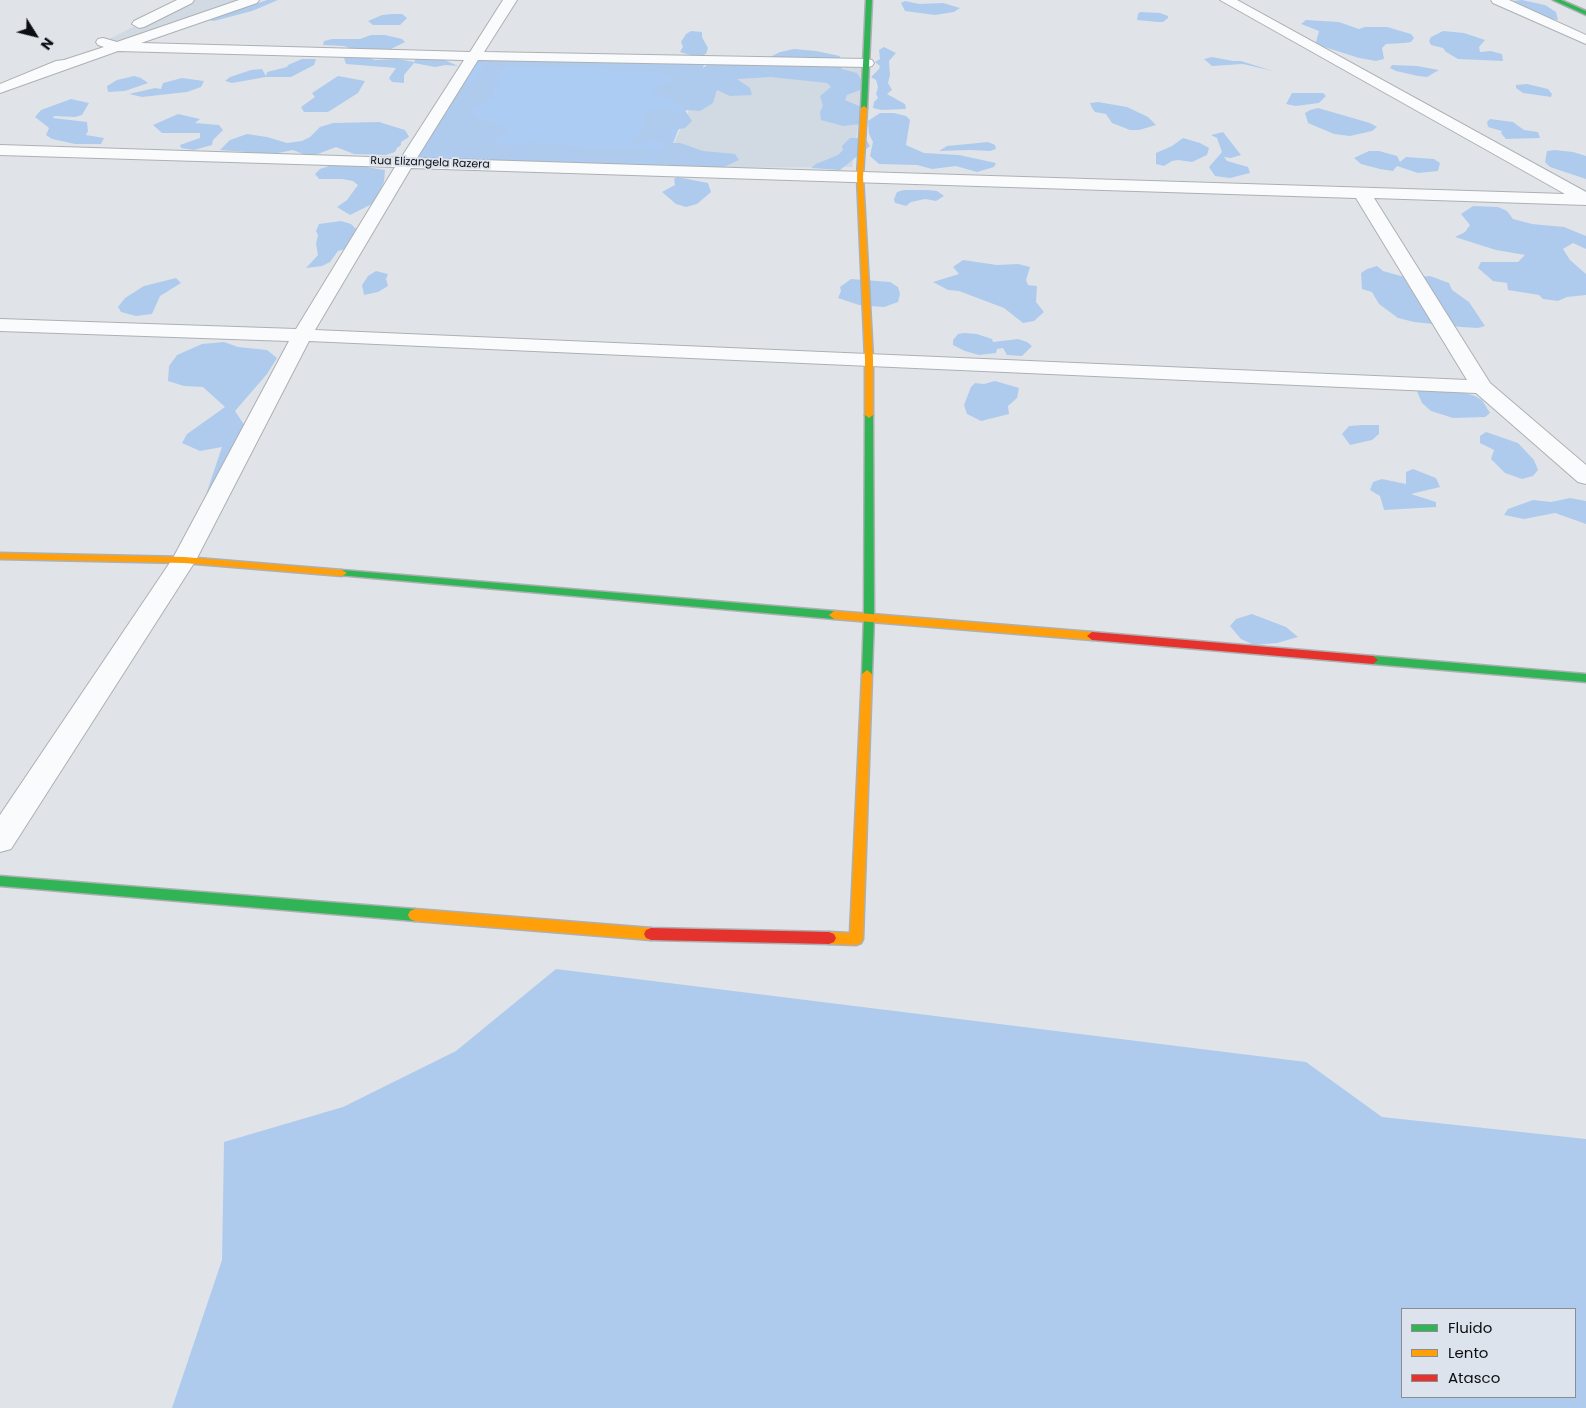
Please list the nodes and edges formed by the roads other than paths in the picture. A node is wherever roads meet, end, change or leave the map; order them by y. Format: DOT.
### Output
graph roads {
  1 [pos="187,0"];
  2 [pos="252,0"];
  3 [pos="510,0"];
  4 [pos="869,0"];
  5 [pos="1227,0"];
  6 [pos="1498,0"];
  7 [pos="1556,0"];
  8 [pos="1586,13"];
  9 [pos="1586,40"];
  10 [pos="103,42"];
  11 [pos="118,47"];
  12 [pos="474,56"];
  13 [pos="867,63"];
  14 [pos="45,72"];
  15 [pos="0,89"];
  16 [pos="0,150"];
  17 [pos="406,162"];
  18 [pos="860,177"];
  19 [pos="1362,193"];
  20 [pos="1586,200"];
  21 [pos="0,325"];
  22 [pos="302,335"];
  23 [pos="868,359"];
  24 [pos="1482,387"];
  25 [pos="1586,477"];
  26 [pos="0,556"];
  27 [pos="184,560"];
  28 [pos="869,617"];
  29 [pos="1586,678"];
  30 [pos="0,840"];
  31 [pos="0,881"];
  1 -- 10 [label="street"];
  2 -- 11 [label="street"];
  3 -- 12 [label="street"];
  4 -- 13 [label="main road"];
  5 -- 20 [label="street"];
  6 -- 9 [label="street"];
  7 -- 8 [label="main road"];
  10 -- 11 [label="street"];
  10 -- 14 [label="street"];
  11 -- 12 [label="street"];
  11 -- 14 [label="street"];
  12 -- 13 [label="street"];
  12 -- 17 [label="street"];
  13 -- 18 [label="main road"];
  14 -- 15 [label="street"];
  16 -- 17 [label="street, Rua Elizangela Razera"];
  17 -- 18 [label="street, Rua Elizangela Razera"];
  17 -- 22 [label="street"];
  18 -- 19 [label="street, Rua Elizangela Razera"];
  18 -- 23 [label="main road"];
  19 -- 20 [label="street, Rua Elizangela Razera"];
  19 -- 24 [label="street"];
  21 -- 22 [label="street"];
  22 -- 23 [label="street"];
  22 -- 27 [label="street"];
  23 -- 24 [label="street"];
  23 -- 28 [label="main road"];
  24 -- 25 [label="street"];
  26 -- 27 [label="main road"];
  27 -- 28 [label="main road"];
  27 -- 30 [label="street"];
  28 -- 29 [label="main road"];
  28 -- 31 [label="main road"];
}
